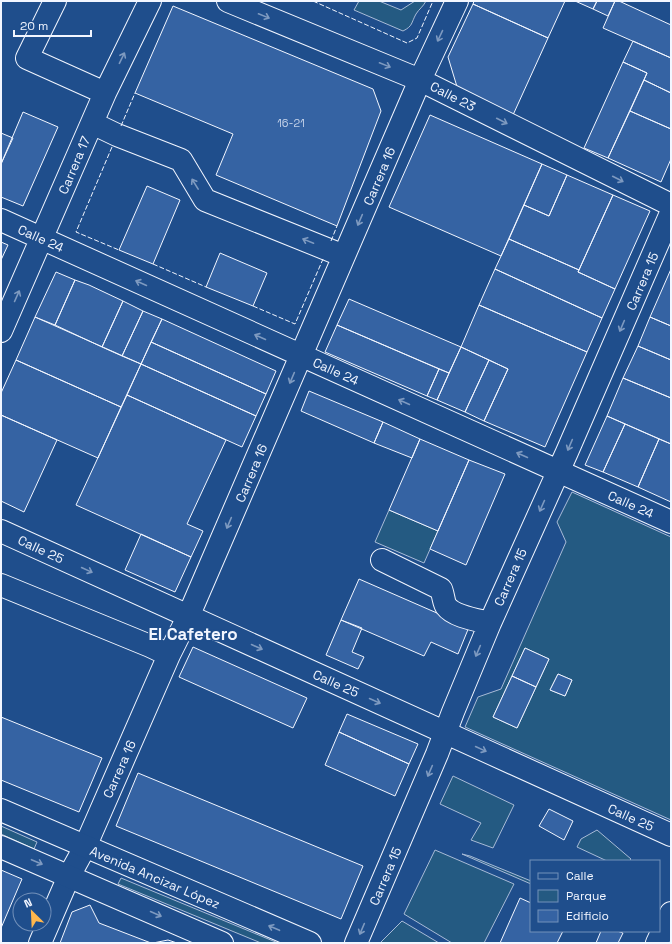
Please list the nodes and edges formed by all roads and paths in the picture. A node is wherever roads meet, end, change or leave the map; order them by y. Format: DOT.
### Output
graph roads {
  1 [pos="55,1"];
  2 [pos="150,1"];
  3 [pos="228,1"];
  4 [pos="456,1"];
  5 [pos="420,80"];
  6 [pos="105,93"];
  7 [pos="92,123"];
  8 [pos="671,205"];
  9 [pos="671,213"];
  10 [pos="1,220"];
  11 [pos="42,238"];
  12 [pos="344,256"];
  13 [pos="1,331"];
  14 [pos="301,355"];
  15 [pos="558,470"];
  16 [pos="671,522"];
  17 [pos="1,531"];
  18 [pos="382,560"];
  19 [pos="1,584"];
  20 [pos="188,616"];
  21 [pos="490,623"];
  22 [pos="169,655"];
  23 [pos="446,733"];
  24 [pos="1,810"];
  25 [pos="671,835"];
  26 [pos="1,847"];
  27 [pos="85,847"];
  28 [pos="69,876"];
  29 [pos="671,913"];
  30 [pos="40,943"];
  31 [pos="222,943"];
  32 [pos="310,943"];
  33 [pos="356,943"];
  34 [pos="657,943"];
  1 -- 6 [label="street"];
  6 -- 2 [label="street, Carrera 17, one-way"];
  3 -- 5 [label="street, Calle 23, one-way"];
  4 -- 5 [label="street, Carrera 16, one-way"];
  5 -- 8 [label="street, Calle 23, one-way"];
  5 -- 12 [label="street, Carrera 16, one-way"];
  6 -- 7 [label="street, Carrera 17"];
  7 -- 11 [label="street, Carrera 17"];
  12 -- 7 [label="street, one-way"];
  9 -- 15 [label="street, Carrera 15, one-way"];
  10 -- 11 [label="street, Calle 24"];
  13 -- 11 [label="street, Carrera 17, one-way"];
  14 -- 11 [label="street, Calle 24, one-way"];
  12 -- 14 [label="street, Carrera 16"];
  15 -- 14 [label="street, Calle 24, one-way"];
  14 -- 20 [label="street, Carrera 16, one-way"];
  15 -- 16 [label="street, Calle 24"];
  15 -- 21 [label="street, Carrera 15, one-way"];
  17 -- 20 [label="street, Calle 25, one-way"];
  18 -- 21 [label="street"];
  19 -- 22 [label="street"];
  20 -- 22 [label="street, Carrera 16"];
  20 -- 23 [label="street, Calle 25, one-way"];
  21 -- 23 [label="street, Carrera 15, one-way"];
  22 -- 27 [label="street, Carrera 16"];
  23 -- 25 [label="street, Calle 25, one-way"];
  23 -- 33 [label="street, Carrera 15, one-way"];
  24 -- 27 [label="street, Avenida Ancizar López"];
  26 -- 28 [label="street, one-way"];
  27 -- 28 [label="street, Carrera 16"];
  32 -- 27 [label="street, Avenida Ancizar López, one-way"];
  28 -- 30 [label="street, Carrera 16"];
  28 -- 31 [label="street, one-way"];
  29 -- 34 [label="street"];
}
